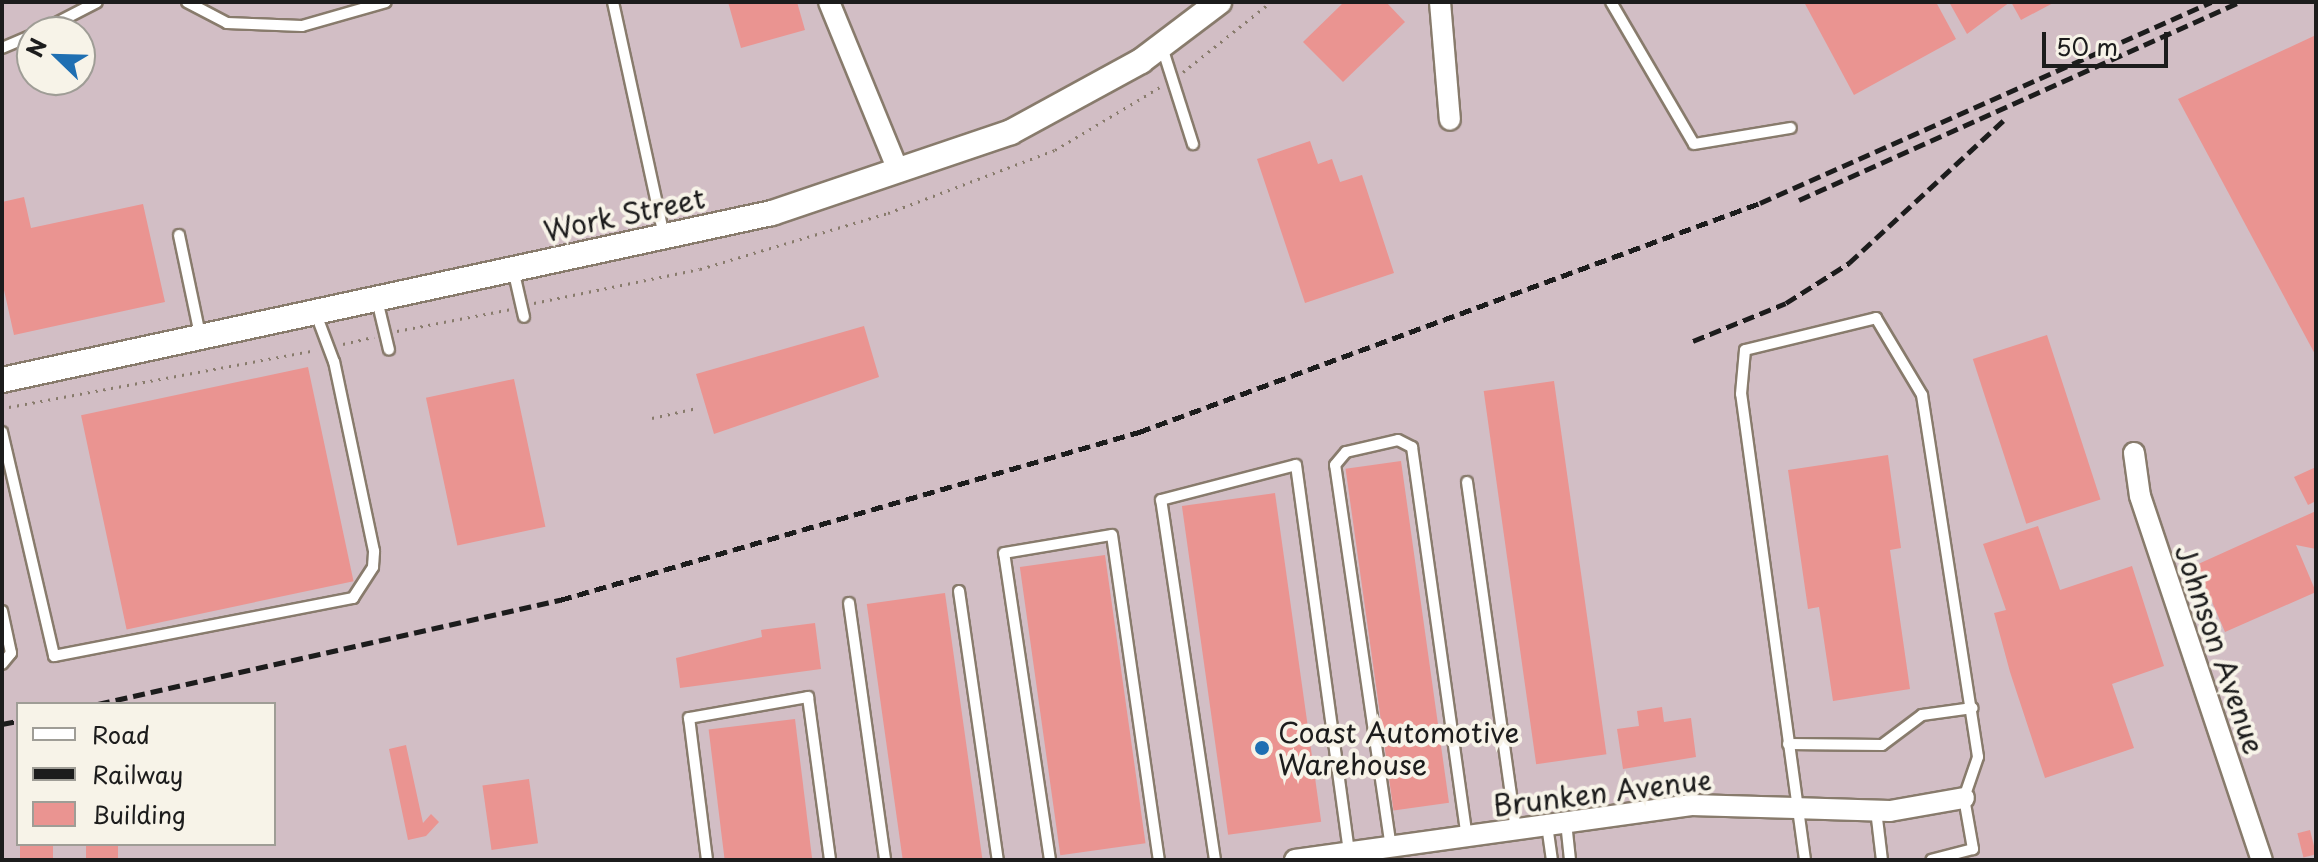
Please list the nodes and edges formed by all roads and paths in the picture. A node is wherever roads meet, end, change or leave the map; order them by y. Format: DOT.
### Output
graph roads {
  1 [pos="97,2"];
  2 [pos="187,2"];
  3 [pos="386,2"];
  4 [pos="613,2"];
  5 [pos="829,2"];
  6 [pos="1219,2"];
  7 [pos="1440,2"];
  8 [pos="1611,2"];
  9 [pos="70,16"];
  10 [pos="1162,46"];
  11 [pos="1450,120"];
  12 [pos="1791,128"];
  13 [pos="1193,144"];
  14 [pos="898,170"];
  15 [pos="179,235"];
  16 [pos="664,236"];
  17 [pos="513,269"];
  18 [pos="377,299"];
  19 [pos="315,312"];
  20 [pos="524,317"];
  21 [pos="200,337"];
  22 [pos="389,350"];
  23 [pos="2,380"];
  24 [pos="697,408"];
  25 [pos="652,418"];
  26 [pos="2,432"];
  27 [pos="2134,453"];
  28 [pos="1467,482"];
  29 [pos="959,591"];
  30 [pos="849,603"];
  31 [pos="2,611"];
  32 [pos="2,664"];
  33 [pos="1973,708"];
  34 [pos="1788,744"];
  35 [pos="1964,798"];
  36 [pos="1795,807"];
  37 [pos="1876,810"];
  38 [pos="1556,824"];
  39 [pos="1516,829"];
  40 [pos="1467,836"];
  41 [pos="1391,848"];
  42 [pos="1350,856"];
  43 [pos="707,860"];
  44 [pos="830,860"];
  45 [pos="885,860"];
  46 [pos="998,860"];
  47 [pos="1050,860"];
  48 [pos="1159,860"];
  49 [pos="1215,860"];
  50 [pos="1295,860"];
  51 [pos="1552,860"];
  52 [pos="1570,860"];
  53 [pos="1805,860"];
  54 [pos="1882,860"];
  55 [pos="1931,860"];
  56 [pos="2262,860"];
  1 -- 9 [label="lane"];
  2 -- 3 [label="lane"];
  4 -- 16 [label="lane"];
  5 -- 14 [label="street"];
  6 -- 10 [label="street, Work Street"];
  7 -- 11 [label="street"];
  8 -- 12 [label="lane"];
  10 -- 13 [label="lane"];
  10 -- 14 [label="street, Work Street"];
  14 -- 16 [label="street, Work Street"];
  15 -- 21 [label="lane"];
  16 -- 17 [label="street, Work Street"];
  17 -- 18 [label="street, Work Street"];
  17 -- 20 [label="lane"];
  18 -- 19 [label="street, Work Street"];
  18 -- 22 [label="lane"];
  19 -- 21 [label="street, Work Street"];
  19 -- 26 [label="lane"];
  21 -- 23 [label="street, Work Street"];
  24 -- 25 [label="path"];
  27 -- 56 [label="street, Johnson Avenue"];
  28 -- 39 [label="lane"];
  29 -- 46 [label="lane"];
  30 -- 45 [label="lane"];
  31 -- 32 [label="lane"];
  33 -- 34 [label="lane"];
  33 -- 34 [label="lane"];
  33 -- 35 [label="lane"];
  34 -- 36 [label="lane"];
  35 -- 37 [label="street, Brunken Avenue"];
  35 -- 55 [label="lane"];
  36 -- 37 [label="street, Brunken Avenue"];
  36 -- 38 [label="street, Brunken Avenue"];
  36 -- 53 [label="lane"];
  37 -- 54 [label="lane"];
  38 -- 39 [label="street, Brunken Avenue"];
  38 -- 51 [label="lane"];
  38 -- 52 [label="lane"];
  39 -- 40 [label="street, Brunken Avenue"];
  40 -- 41 [label="street, Brunken Avenue"];
  40 -- 41 [label="lane"];
  41 -- 42 [label="street, Brunken Avenue"];
  42 -- 49 [label="lane"];
  42 -- 50 [label="street, Brunken Avenue"];
  43 -- 44 [label="lane"];
  47 -- 48 [label="lane"];
}
